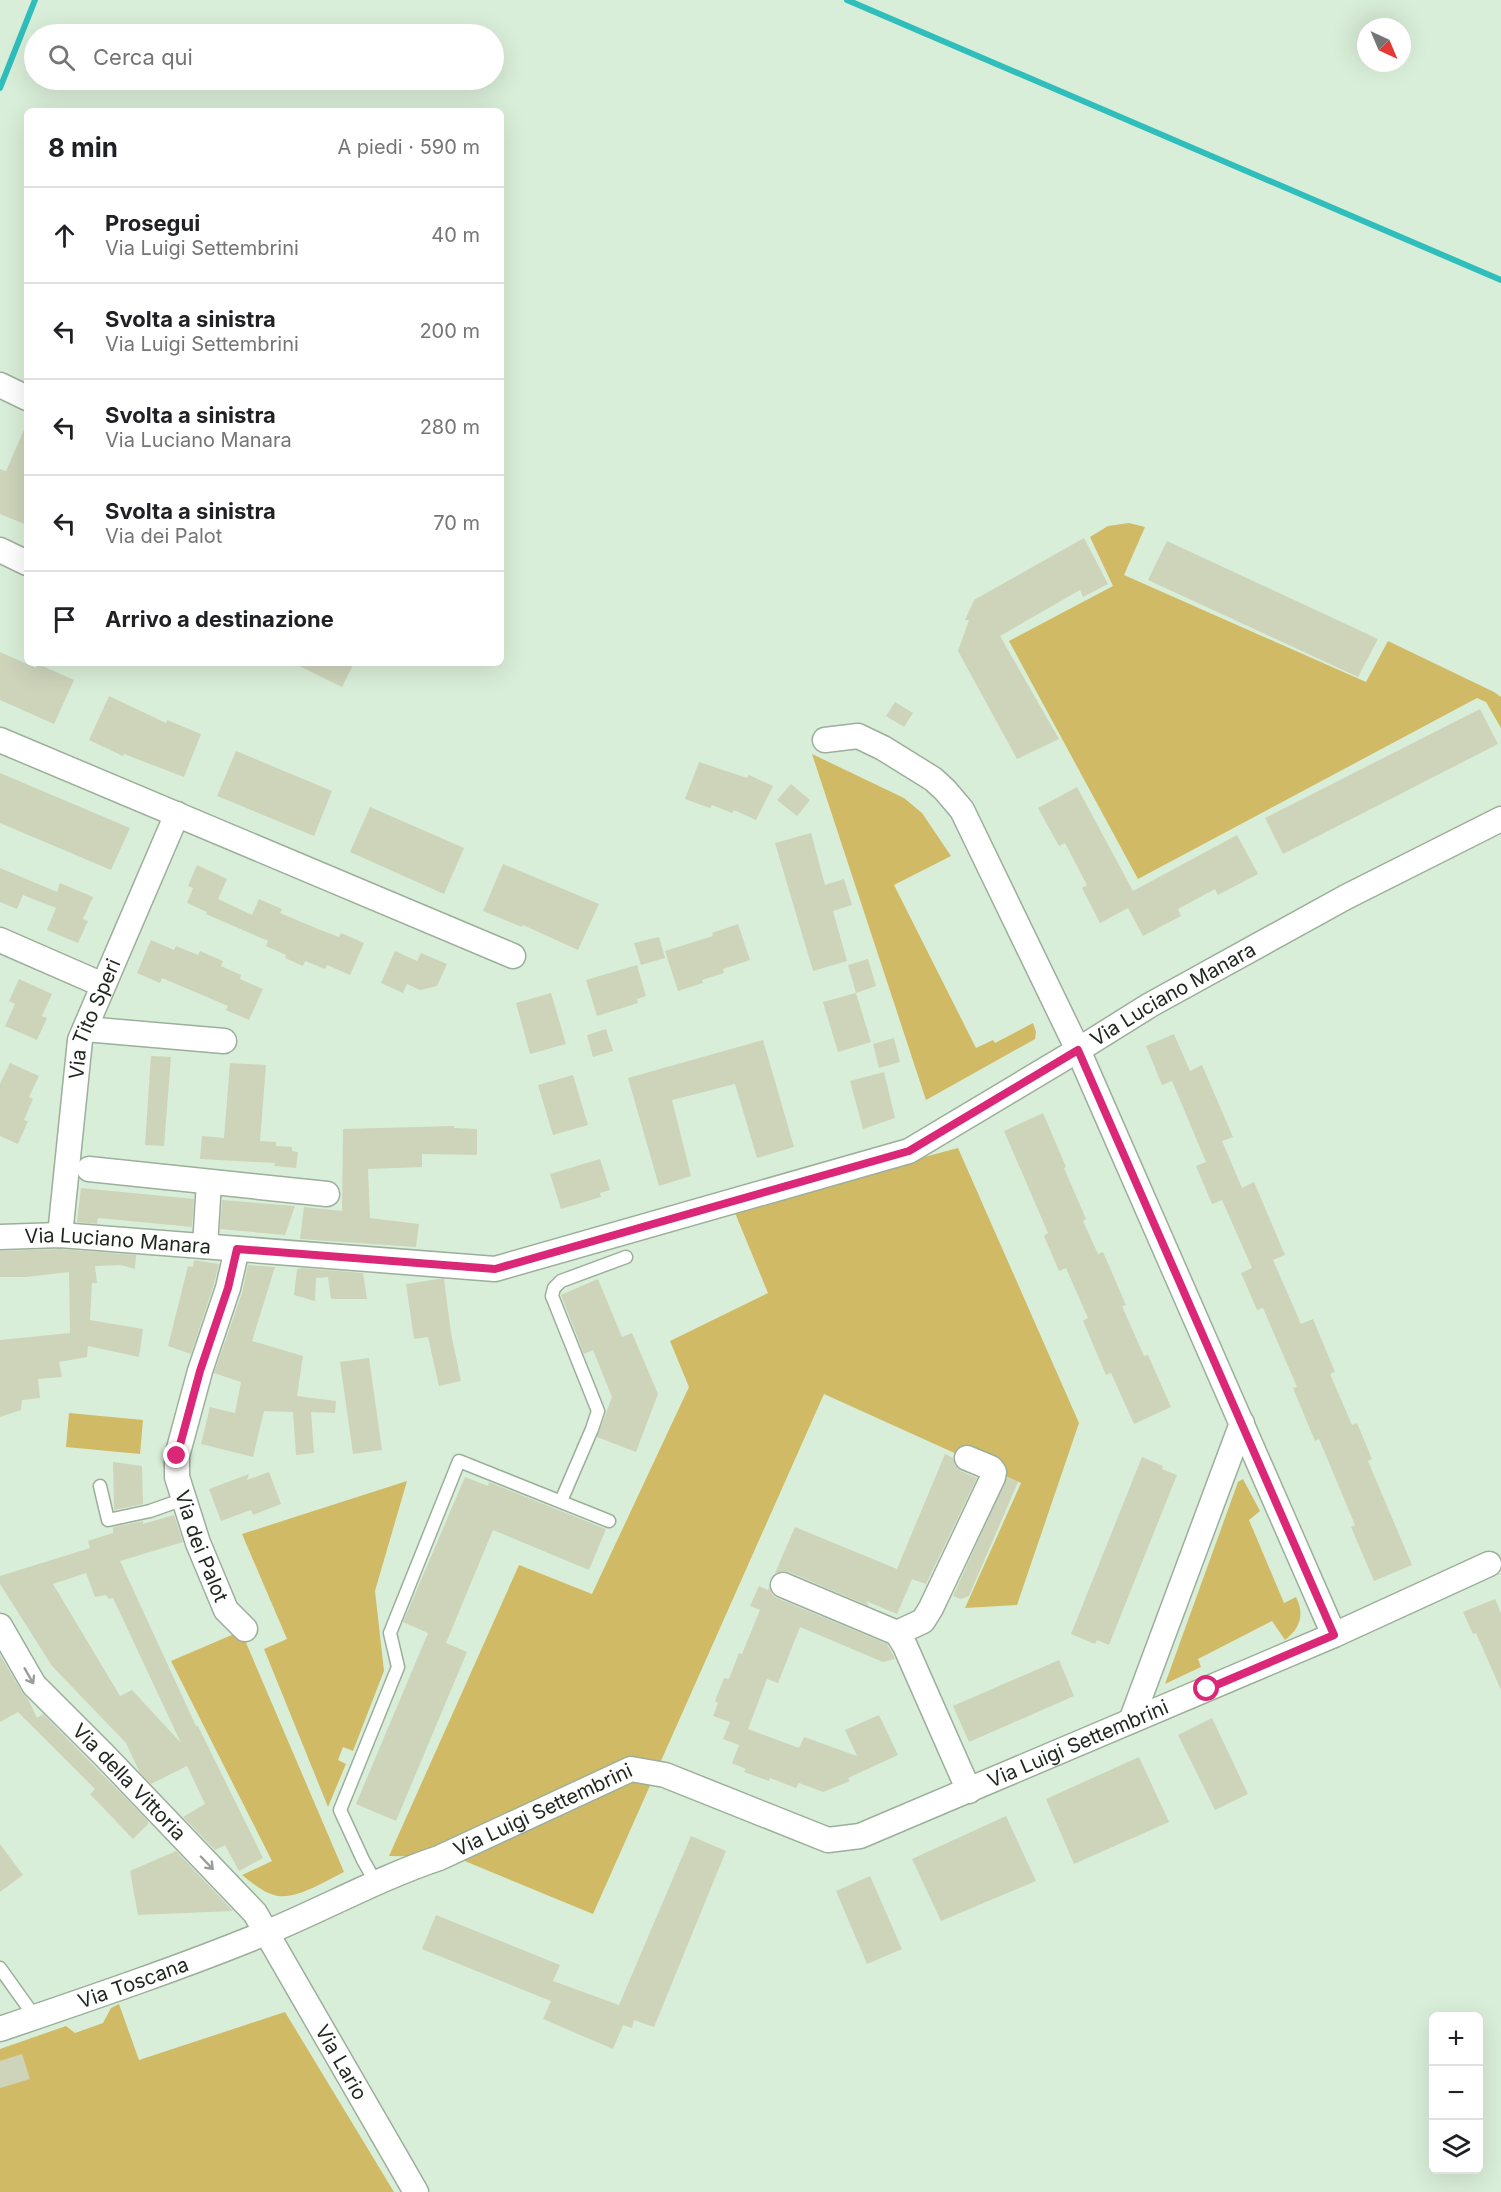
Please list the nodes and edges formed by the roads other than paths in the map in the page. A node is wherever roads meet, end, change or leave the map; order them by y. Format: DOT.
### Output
graph roads {
  1 [pos="0,385"];
  2 [pos="24,397"];
  3 [pos="0,550"];
  4 [pos="24,562"];
  5 [pos="0,740"];
  6 [pos="825,741"];
  7 [pos="177,814"];
  8 [pos="1501,819"];
  9 [pos="0,940"];
  10 [pos="513,957"];
  11 [pos="103,985"];
  12 [pos="85,1029"];
  13 [pos="224,1041"];
  14 [pos="1078,1050"];
  15 [pos="89,1169"];
  16 [pos="209,1182"];
  17 [pos="327,1194"];
  18 [pos="60,1235"];
  19 [pos="0,1237"];
  20 [pos="205,1246"];
  21 [pos="237,1249"];
  22 [pos="626,1257"];
  23 [pos="1242,1423"];
  24 [pos="967,1458"];
  25 [pos="100,1486"];
  26 [pos="184,1499"];
  27 [pos="561,1501"];
  28 [pos="609,1521"];
  29 [pos="1489,1564"];
  30 [pos="783,1585"];
  31 [pos="0,1626"];
  32 [pos="245,1629"];
  33 [pos="897,1633"];
  34 [pos="1334,1635"];
  35 [pos="1131,1722"];
  36 [pos="969,1791"];
  37 [pos="376,1883"];
  38 [pos="265,1933"];
  39 [pos="0,1968"];
  40 [pos="35,2017"];
  41 [pos="0,2029"];
  42 [pos="416,2192"];
  1 -- 2 [label="street"];
  3 -- 4 [label="street"];
  5 -- 7 [label="street"];
  6 -- 14 [label="street"];
  7 -- 10 [label="street"];
  7 -- 11 [label="street, Via Tito Speri"];
  8 -- 14 [label="street, Via Luciano Manara"];
  9 -- 11 [label="street"];
  11 -- 12 [label="street, Via Tito Speri"];
  12 -- 13 [label="street"];
  12 -- 18 [label="street, Via Tito Speri"];
  14 -- 21 [label="street, Via Luciano Manara"];
  14 -- 23 [label="street"];
  15 -- 16 [label="street"];
  16 -- 17 [label="street"];
  16 -- 20 [label="street"];
  18 -- 19 [label="street, Via Luciano Manara"];
  18 -- 20 [label="street, Via Luciano Manara"];
  20 -- 21 [label="street, Via Luciano Manara"];
  21 -- 26 [label="street, Via dei Palot"];
  22 -- 27 [label="lane"];
  23 -- 34 [label="street"];
  23 -- 35 [label="street"];
  24 -- 33 [label="street"];
  25 -- 26 [label="lane"];
  26 -- 32 [label="street, Via dei Palot"];
  27 -- 28 [label="lane"];
  27 -- 37 [label="lane"];
  29 -- 34 [label="street, Via Luigi Settembrini"];
  30 -- 33 [label="street"];
  31 -- 38 [label="street, Via della Vittoria, one-way"];
  33 -- 36 [label="street"];
  34 -- 35 [label="street, Via Luigi Settembrini"];
  35 -- 36 [label="street, Via Luigi Settembrini"];
  36 -- 37 [label="street, Via Luigi Settembrini"];
  37 -- 38 [label="street, Via Luigi Settembrini"];
  38 -- 40 [label="street, Via Toscana"];
  38 -- 42 [label="street, Via Lario"];
  39 -- 40 [label="lane"];
  40 -- 41 [label="street, Via Toscana"];
}
